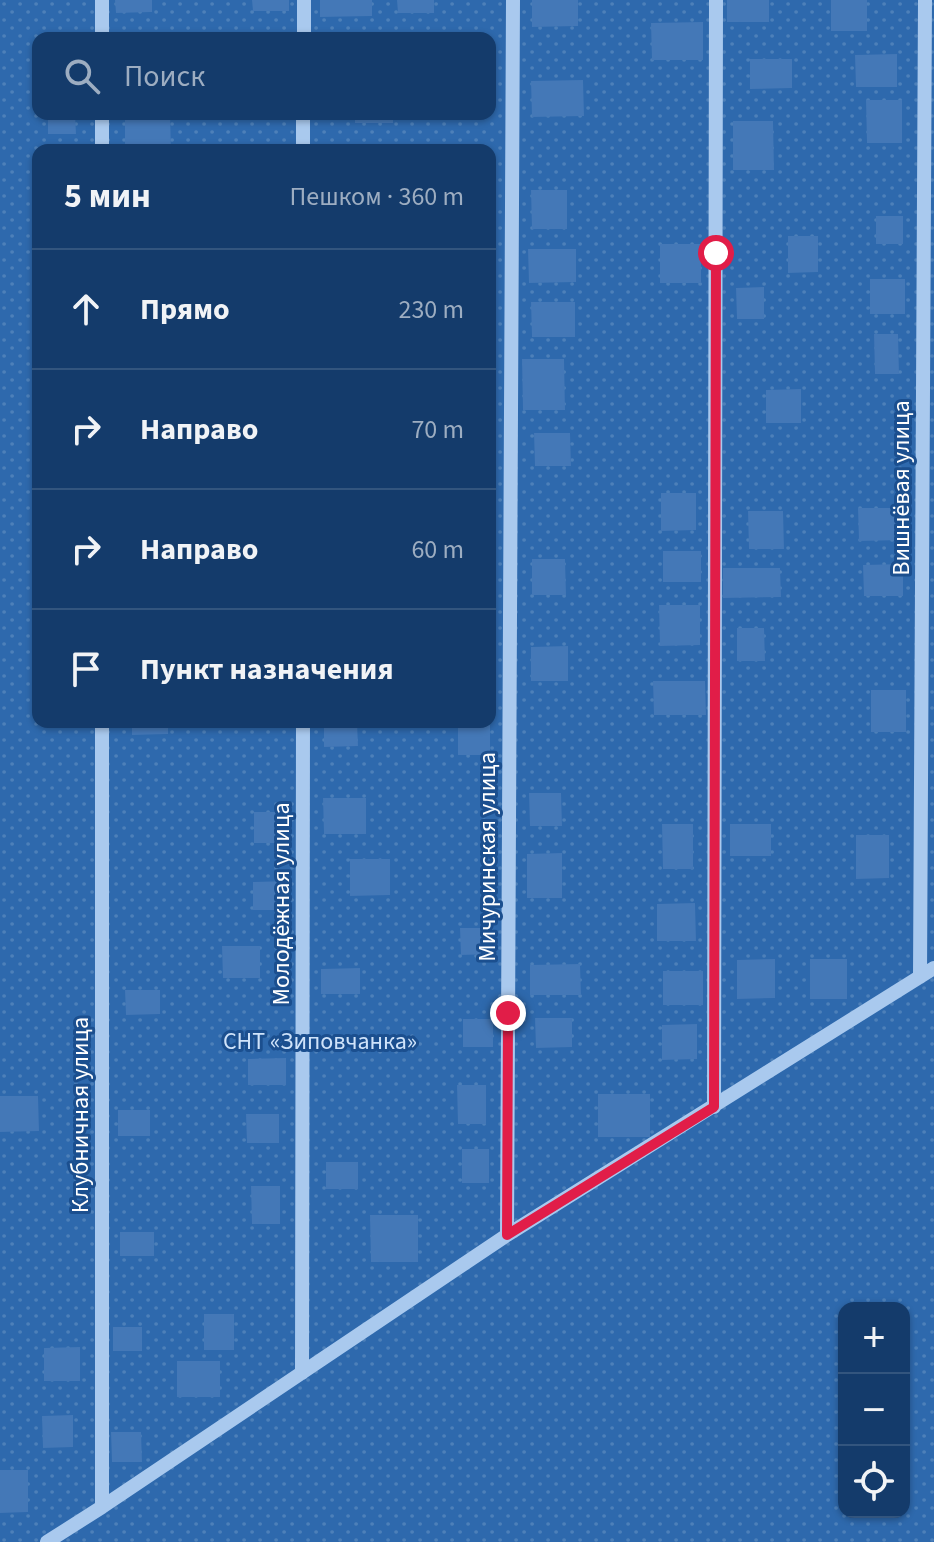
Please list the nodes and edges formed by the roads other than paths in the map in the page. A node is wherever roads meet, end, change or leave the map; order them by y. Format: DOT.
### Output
graph roads {
  1 [pos="102,0"];
  2 [pos="304,0"];
  3 [pos="513,0"];
  4 [pos="716,0"];
  5 [pos="925,0"];
  6 [pos="102,32"];
  7 [pos="304,32"];
  8 [pos="102,120"];
  9 [pos="303,120"];
  10 [pos="102,144"];
  11 [pos="303,144"];
  12 [pos="102,728"];
  13 [pos="303,728"];
  14 [pos="934,968"];
  15 [pos="920,977"];
  16 [pos="714,1107"];
  17 [pos="507,1235"];
  18 [pos="302,1373"];
  19 [pos="102,1507"];
  20 [pos="47,1542"];
  1 -- 6 [label="street"];
  2 -- 7 [label="street"];
  3 -- 17 [label="street, Мичуринская улица"];
  4 -- 16 [label="street"];
  5 -- 15 [label="street, Вишнёвая улица"];
  8 -- 10 [label="street"];
  9 -- 11 [label="street"];
  12 -- 19 [label="street, Клубничная улица"];
  13 -- 18 [label="street, Молодёжная улица"];
  14 -- 15 [label="street"];
  15 -- 16 [label="street"];
  16 -- 17 [label="street"];
  17 -- 18 [label="street"];
  18 -- 19 [label="street"];
  19 -- 20 [label="street"];
}
